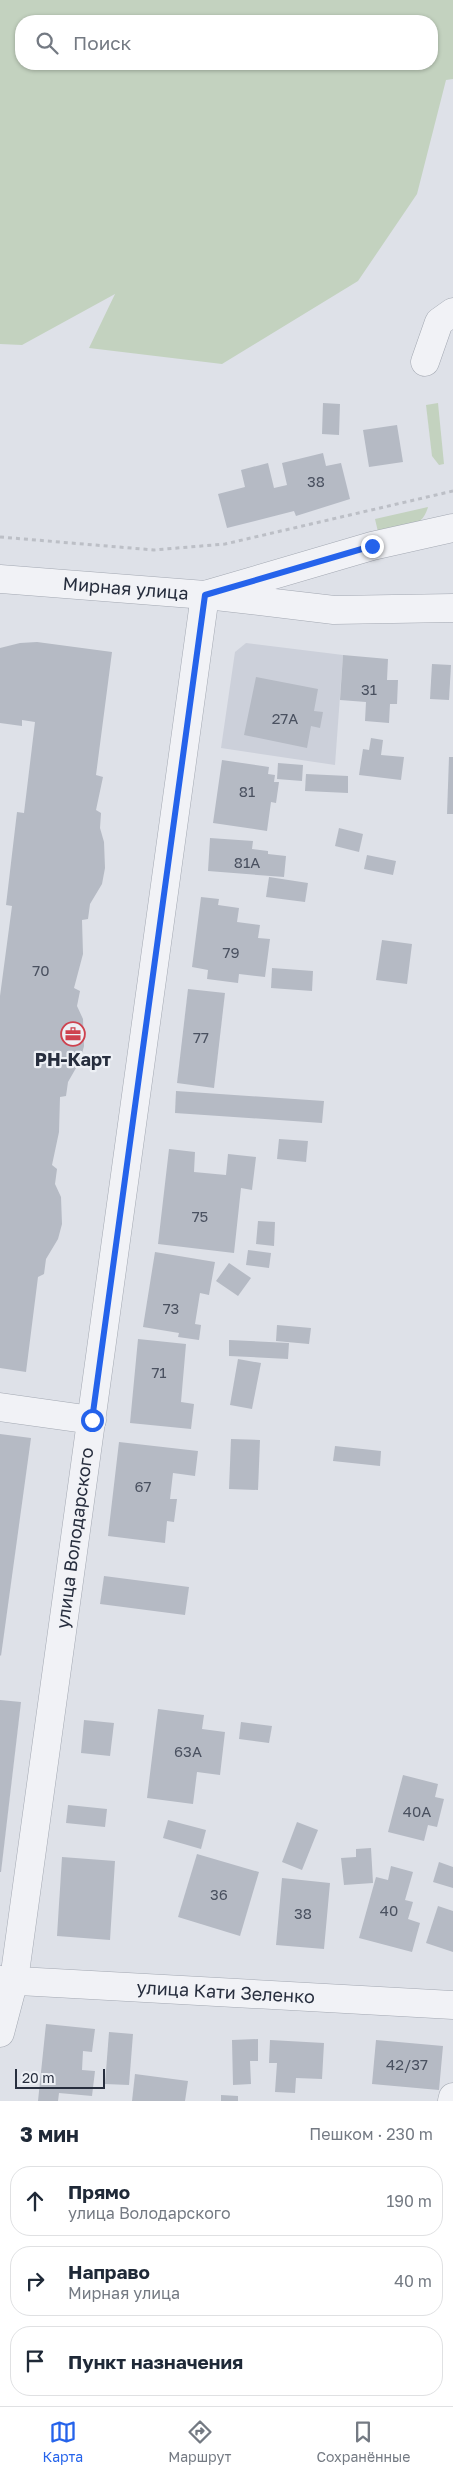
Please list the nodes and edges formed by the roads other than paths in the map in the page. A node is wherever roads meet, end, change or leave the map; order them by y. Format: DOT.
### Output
graph roads {
  1 [pos="453,312"];
  2 [pos="424,362"];
  3 [pos="453,528"];
  4 [pos="0,579"];
  5 [pos="205,595"];
  6 [pos="453,608"];
  7 [pos="0,1407"];
  8 [pos="92,1420"];
  9 [pos="7,1980"];
  10 [pos="453,2005"];
  11 [pos="0,2033"];
  12 [pos="453,2097"];
  13 [pos="452,2101"];
  1 -- 2 [label="street"];
  3 -- 5 [label="street, Мирная улица"];
  4 -- 5 [label="street, Мирная улица"];
  5 -- 6 [label="street"];
  5 -- 8 [label="street, улица Володарского"];
  7 -- 8 [label="street"];
  8 -- 9 [label="street, улица Володарского"];
  9 -- 10 [label="street, улица Кати Зеленко"];
  9 -- 11 [label="street, улица Володарского"];
  12 -- 13 [label="street"];
}
